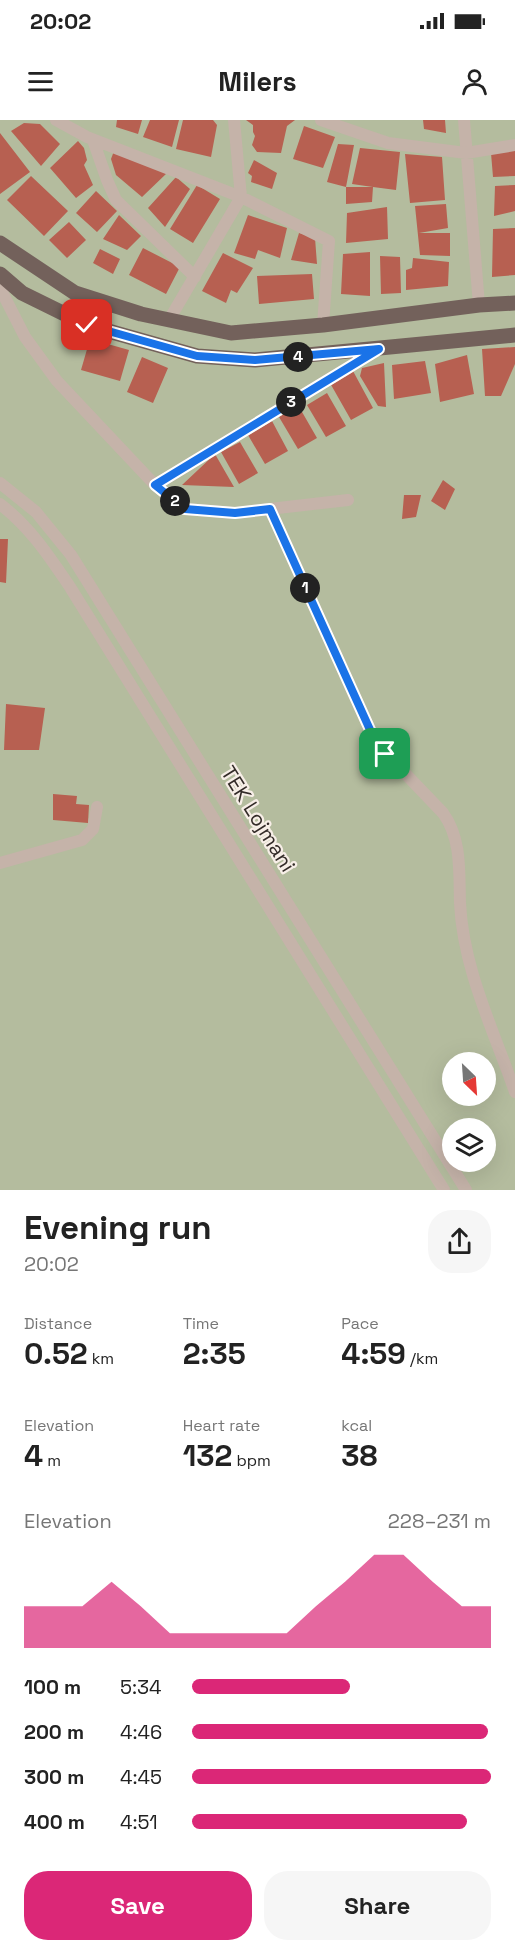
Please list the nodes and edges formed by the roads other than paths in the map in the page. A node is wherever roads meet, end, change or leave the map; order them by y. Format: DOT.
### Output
graph roads {
  1 [pos="56,120"];
  2 [pos="234,120"];
  3 [pos="321,120"];
  4 [pos="464,120"];
  5 [pos="93,140"];
  6 [pos="515,145"];
  7 [pos="466,153"];
  8 [pos="241,197"];
  9 [pos="0,243"];
  10 [pos="0,274"];
  11 [pos="195,277"];
  12 [pos="0,288"];
  13 [pos="515,303"];
  14 [pos="479,305"];
  15 [pos="169,320"];
  16 [pos="323,325"];
  17 [pos="515,335"];
  18 [pos="379,349"];
  19 [pos="0,483"];
  20 [pos="155,485"];
  21 [pos="348,500"];
  22 [pos="0,504"];
  23 [pos="270,509"];
  24 [pos="97,807"];
  25 [pos="0,863"];
  26 [pos="515,1092"];
  27 [pos="444,1190"];
  28 [pos="466,1190"];
  1 -- 5 [label="street"];
  2 -- 8 [label="street"];
  3 -- 7 [label="street"];
  4 -- 7 [label="street"];
  5 -- 8 [label="street"];
  5 -- 11 [label="street"];
  6 -- 7 [label="street"];
  7 -- 14 [label="street"];
  8 -- 11 [label="street"];
  8 -- 16 [label="street"];
  9 -- 15 [label="main road"];
  10 -- 18 [label="main road"];
  11 -- 15 [label="street"];
  12 -- 20 [label="street"];
  13 -- 14 [label="main road"];
  14 -- 16 [label="main road"];
  15 -- 16 [label="main road"];
  17 -- 18 [label="main road"];
  18 -- 20 [label="street"];
  19 -- 28 [label="street, TEK Lojmani"];
  20 -- 23 [label="street"];
  21 -- 23 [label="street"];
  22 -- 27 [label="street, TEK Lojmani"];
  23 -- 26 [label="street"];
  24 -- 25 [label="street"];
}
